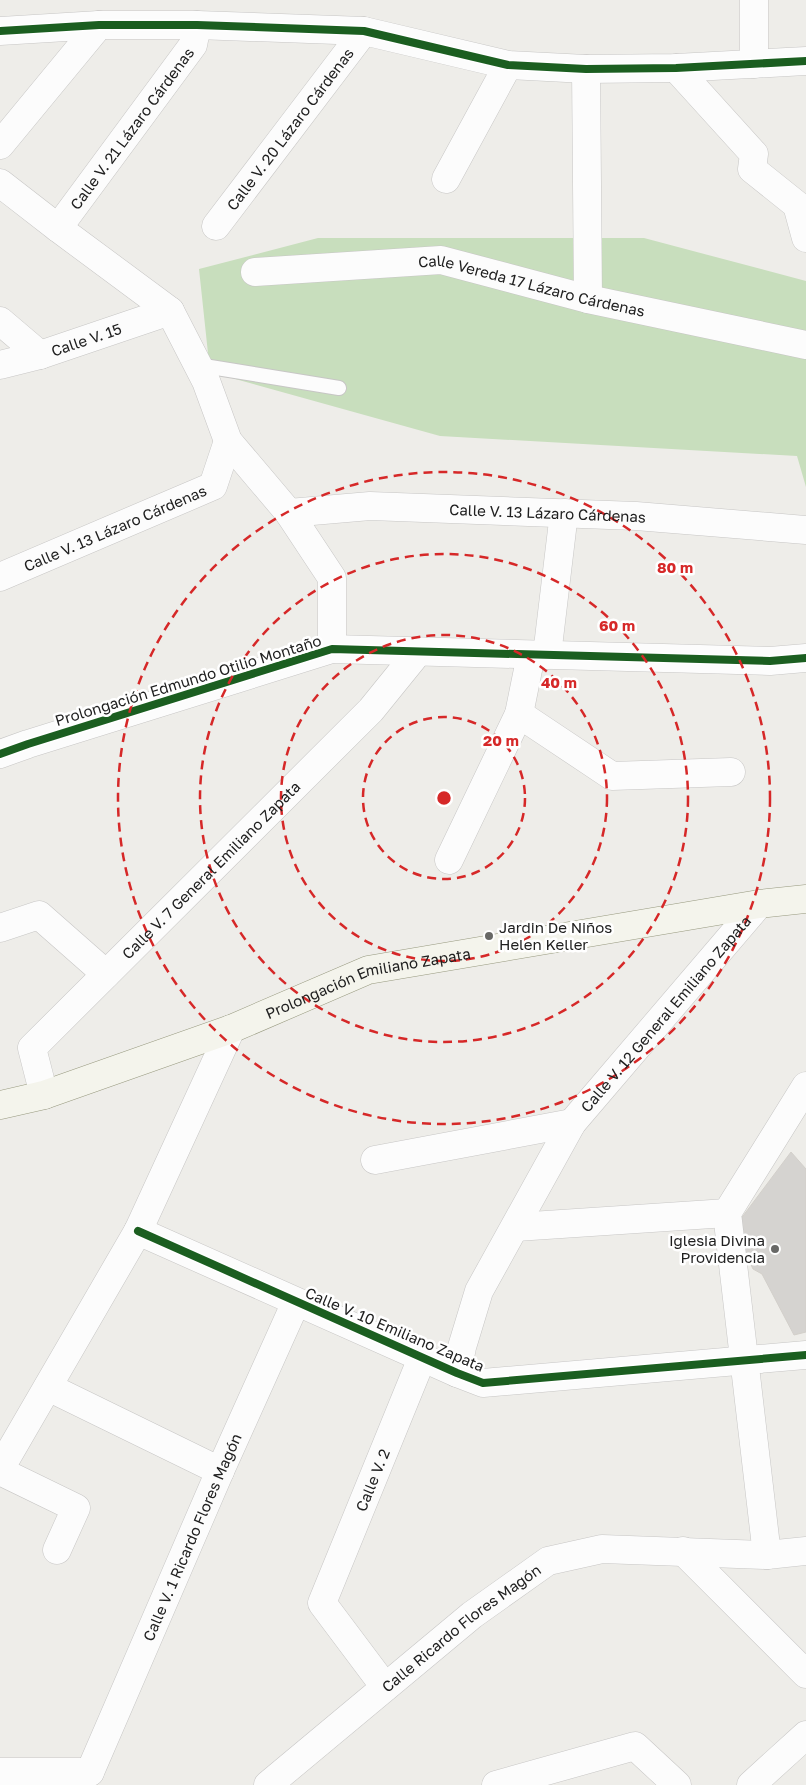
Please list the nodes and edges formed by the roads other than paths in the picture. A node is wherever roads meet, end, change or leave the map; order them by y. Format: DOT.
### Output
graph roads {
  1 [pos="754,0"];
  2 [pos="197,25"];
  3 [pos="99,26"];
  4 [pos="0,31"];
  5 [pos="364,31"];
  6 [pos="806,61"];
  7 [pos="754,64"];
  8 [pos="508,65"];
  9 [pos="676,68"];
  10 [pos="586,69"];
  11 [pos="0,145"];
  12 [pos="446,179"];
  13 [pos="0,183"];
  14 [pos="216,226"];
  15 [pos="58,228"];
  16 [pos="806,238"];
  17 [pos="255,272"];
  18 [pos="588,299"];
  19 [pos="170,311"];
  20 [pos="0,321"];
  21 [pos="806,344"];
  22 [pos="40,355"];
  23 [pos="0,365"];
  24 [pos="198,365"];
  25 [pos="339,388"];
  26 [pos="228,441"];
  27 [pos="289,513"];
  28 [pos="564,513"];
  29 [pos="806,530"];
  30 [pos="0,577"];
  31 [pos="332,649"];
  32 [pos="418,652"];
  33 [pos="539,655"];
  34 [pos="806,658"];
  35 [pos="520,714"];
  36 [pos="0,754"];
  37 [pos="731,772"];
  38 [pos="449,860"];
  39 [pos="806,900"];
  40 [pos="759,904"];
  41 [pos="0,928"];
  42 [pos="106,974"];
  43 [pos="231,1028"];
  44 [pos="806,1086"];
  45 [pos="44,1095"];
  46 [pos="0,1105"];
  47 [pos="572,1122"];
  48 [pos="375,1160"];
  49 [pos="727,1213"];
  50 [pos="516,1226"];
  51 [pos="138,1231"];
  52 [pos="296,1302"];
  53 [pos="806,1355"];
  54 [pos="422,1358"];
  55 [pos="744,1360"];
  56 [pos="456,1373"];
  57 [pos="48,1387"];
  58 [pos="0,1470"];
  59 [pos="220,1471"];
  60 [pos="57,1550"];
  61 [pos="683,1551"];
  62 [pos="806,1552"];
  63 [pos="766,1555"];
  64 [pos="806,1674"];
  65 [pos="386,1687"];
  66 [pos="806,1735"];
  67 [pos="0,1772"];
  68 [pos="95,1779"];
  69 [pos="268,1785"];
  70 [pos="496,1785"];
  71 [pos="677,1785"];
  72 [pos="751,1785"];
  1 -- 7 [label="street"];
  2 -- 3 [label="street"];
  2 -- 5 [label="street"];
  2 -- 15 [label="street, Calle V. 21 Lázaro Cárdenas"];
  3 -- 4 [label="street"];
  3 -- 11 [label="street"];
  5 -- 8 [label="street"];
  5 -- 14 [label="street, Calle V. 20 Lázaro Cárdenas"];
  6 -- 7 [label="street"];
  7 -- 9 [label="street"];
  8 -- 10 [label="street"];
  8 -- 12 [label="street"];
  9 -- 10 [label="street"];
  9 -- 16 [label="street"];
  10 -- 18 [label="street"];
  13 -- 15 [label="street"];
  15 -- 19 [label="street"];
  17 -- 18 [label="street, Calle Vereda 17 Lázaro Cárdenas"];
  18 -- 21 [label="street, Calle Vereda 17 Lázaro Cárdenas"];
  19 -- 22 [label="street, Calle V. 15"];
  19 -- 24 [label="street"];
  20 -- 22 [label="street"];
  22 -- 23 [label="street, Calle V. 15"];
  24 -- 25 [label="lane"];
  24 -- 26 [label="street"];
  26 -- 27 [label="street"];
  26 -- 30 [label="street, Calle V. 13 Lázaro Cárdenas"];
  27 -- 28 [label="street, Calle V. 13 Lázaro Cárdenas"];
  27 -- 31 [label="street"];
  28 -- 29 [label="street, Calle V. 13 Lázaro Cárdenas"];
  28 -- 33 [label="street"];
  31 -- 32 [label="street, Prolongación Edmundo Otilio Montaño"];
  31 -- 36 [label="street, Prolongación Edmundo Otilio Montaño"];
  32 -- 33 [label="street, Prolongación Edmundo Otilio Montaño"];
  32 -- 42 [label="street, Calle V. 7 General Emiliano Zapata"];
  33 -- 34 [label="street, Prolongación Edmundo Otilio Montaño"];
  33 -- 35 [label="street"];
  35 -- 37 [label="street"];
  35 -- 38 [label="street"];
  39 -- 40 [label="main road, Prolongación Emiliano Zapata"];
  40 -- 43 [label="main road, Prolongación Emiliano Zapata"];
  40 -- 47 [label="street, Calle V. 12 General Emiliano Zapata"];
  41 -- 42 [label="street"];
  42 -- 45 [label="street, Calle V. 7 General Emiliano Zapata"];
  43 -- 45 [label="main road, Prolongación Emiliano Zapata"];
  43 -- 51 [label="street"];
  44 -- 49 [label="street"];
  45 -- 46 [label="main road, Prolongación Emiliano Zapata"];
  47 -- 48 [label="street, Calle V. 12 General Emiliano Zapata"];
  47 -- 50 [label="street, Calle V. 12 General Emiliano Zapata"];
  49 -- 50 [label="street"];
  49 -- 55 [label="street"];
  50 -- 56 [label="street"];
  51 -- 52 [label="street, Calle V. 10 Emiliano Zapata"];
  51 -- 57 [label="street"];
  52 -- 54 [label="street, Calle V. 10 Emiliano Zapata"];
  52 -- 59 [label="street, Calle V. 1 Ricardo Flores Magón"];
  53 -- 55 [label="street, Calle V. 10 Emiliano Zapata"];
  54 -- 56 [label="street, Calle V. 10 Emiliano Zapata"];
  54 -- 65 [label="street, Calle V. 2"];
  55 -- 56 [label="street, Calle V. 10 Emiliano Zapata"];
  55 -- 63 [label="street"];
  57 -- 58 [label="street"];
  57 -- 59 [label="street"];
  58 -- 60 [label="street"];
  59 -- 68 [label="street, Calle V. 1 Ricardo Flores Magón"];
  61 -- 63 [label="street, Calle Ricardo Flores Magón"];
  61 -- 64 [label="street"];
  61 -- 65 [label="street, Calle Ricardo Flores Magón"];
  62 -- 63 [label="street, Calle Ricardo Flores Magón"];
  65 -- 69 [label="street, Calle Ricardo Flores Magón"];
  66 -- 72 [label="street"];
  67 -- 68 [label="street"];
  70 -- 71 [label="street"];
}
